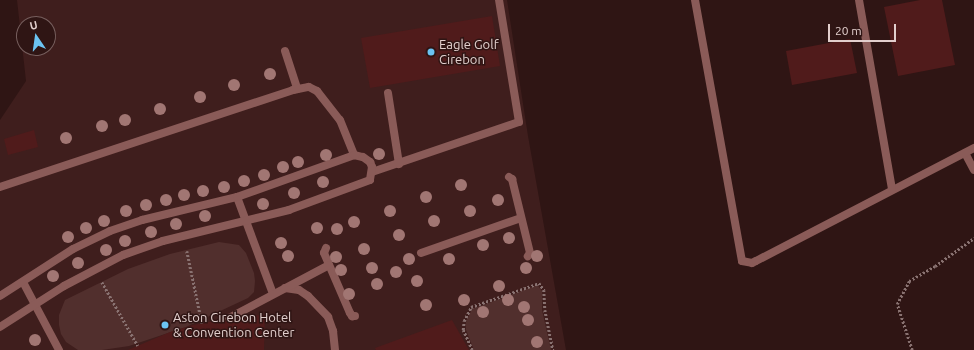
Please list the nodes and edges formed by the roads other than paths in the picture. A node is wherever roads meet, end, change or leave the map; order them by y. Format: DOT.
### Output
graph roads {
  1 [pos="499,0"];
  2 [pos="695,0"];
  3 [pos="859,0"];
  4 [pos="288,58"];
  5 [pos="297,89"];
  6 [pos="388,93"];
  7 [pos="974,148"];
  8 [pos="965,153"];
  9 [pos="354,155"];
  10 [pos="399,164"];
  11 [pos="974,170"];
  12 [pos="372,172"];
  13 [pos="509,177"];
  14 [pos="0,187"];
  15 [pos="892,189"];
  16 [pos="237,197"];
  17 [pos="521,218"];
  18 [pos="245,222"];
  19 [pos="326,248"];
  20 [pos="421,253"];
  21 [pos="528,256"];
  22 [pos="329,265"];
  23 [pos="23,282"];
  24 [pos="285,288"];
  25 [pos="273,294"];
  26 [pos="0,296"];
  27 [pos="35,305"];
  28 [pos="355,316"];
  29 [pos="229,318"];
  30 [pos="0,327"];
  31 [pos="59,350"];
  32 [pos="335,350"];
  1 -- 10 [label="street"];
  2 -- 15 [label="street"];
  3 -- 15 [label="street"];
  4 -- 5 [label="street"];
  5 -- 9 [label="street"];
  5 -- 14 [label="street"];
  6 -- 10 [label="street"];
  7 -- 8 [label="street"];
  8 -- 11 [label="street"];
  8 -- 15 [label="street"];
  9 -- 12 [label="street"];
  9 -- 16 [label="street"];
  10 -- 12 [label="street"];
  12 -- 18 [label="street"];
  13 -- 17 [label="street"];
  16 -- 18 [label="street"];
  16 -- 23 [label="street"];
  17 -- 20 [label="street"];
  17 -- 21 [label="street"];
  18 -- 25 [label="street"];
  18 -- 27 [label="street"];
  19 -- 22 [label="street"];
  22 -- 24 [label="street"];
  22 -- 28 [label="street"];
  23 -- 26 [label="street"];
  23 -- 27 [label="street"];
  24 -- 25 [label="street"];
  24 -- 32 [label="street"];
  25 -- 29 [label="street"];
  27 -- 30 [label="street"];
  27 -- 31 [label="street"];
}
